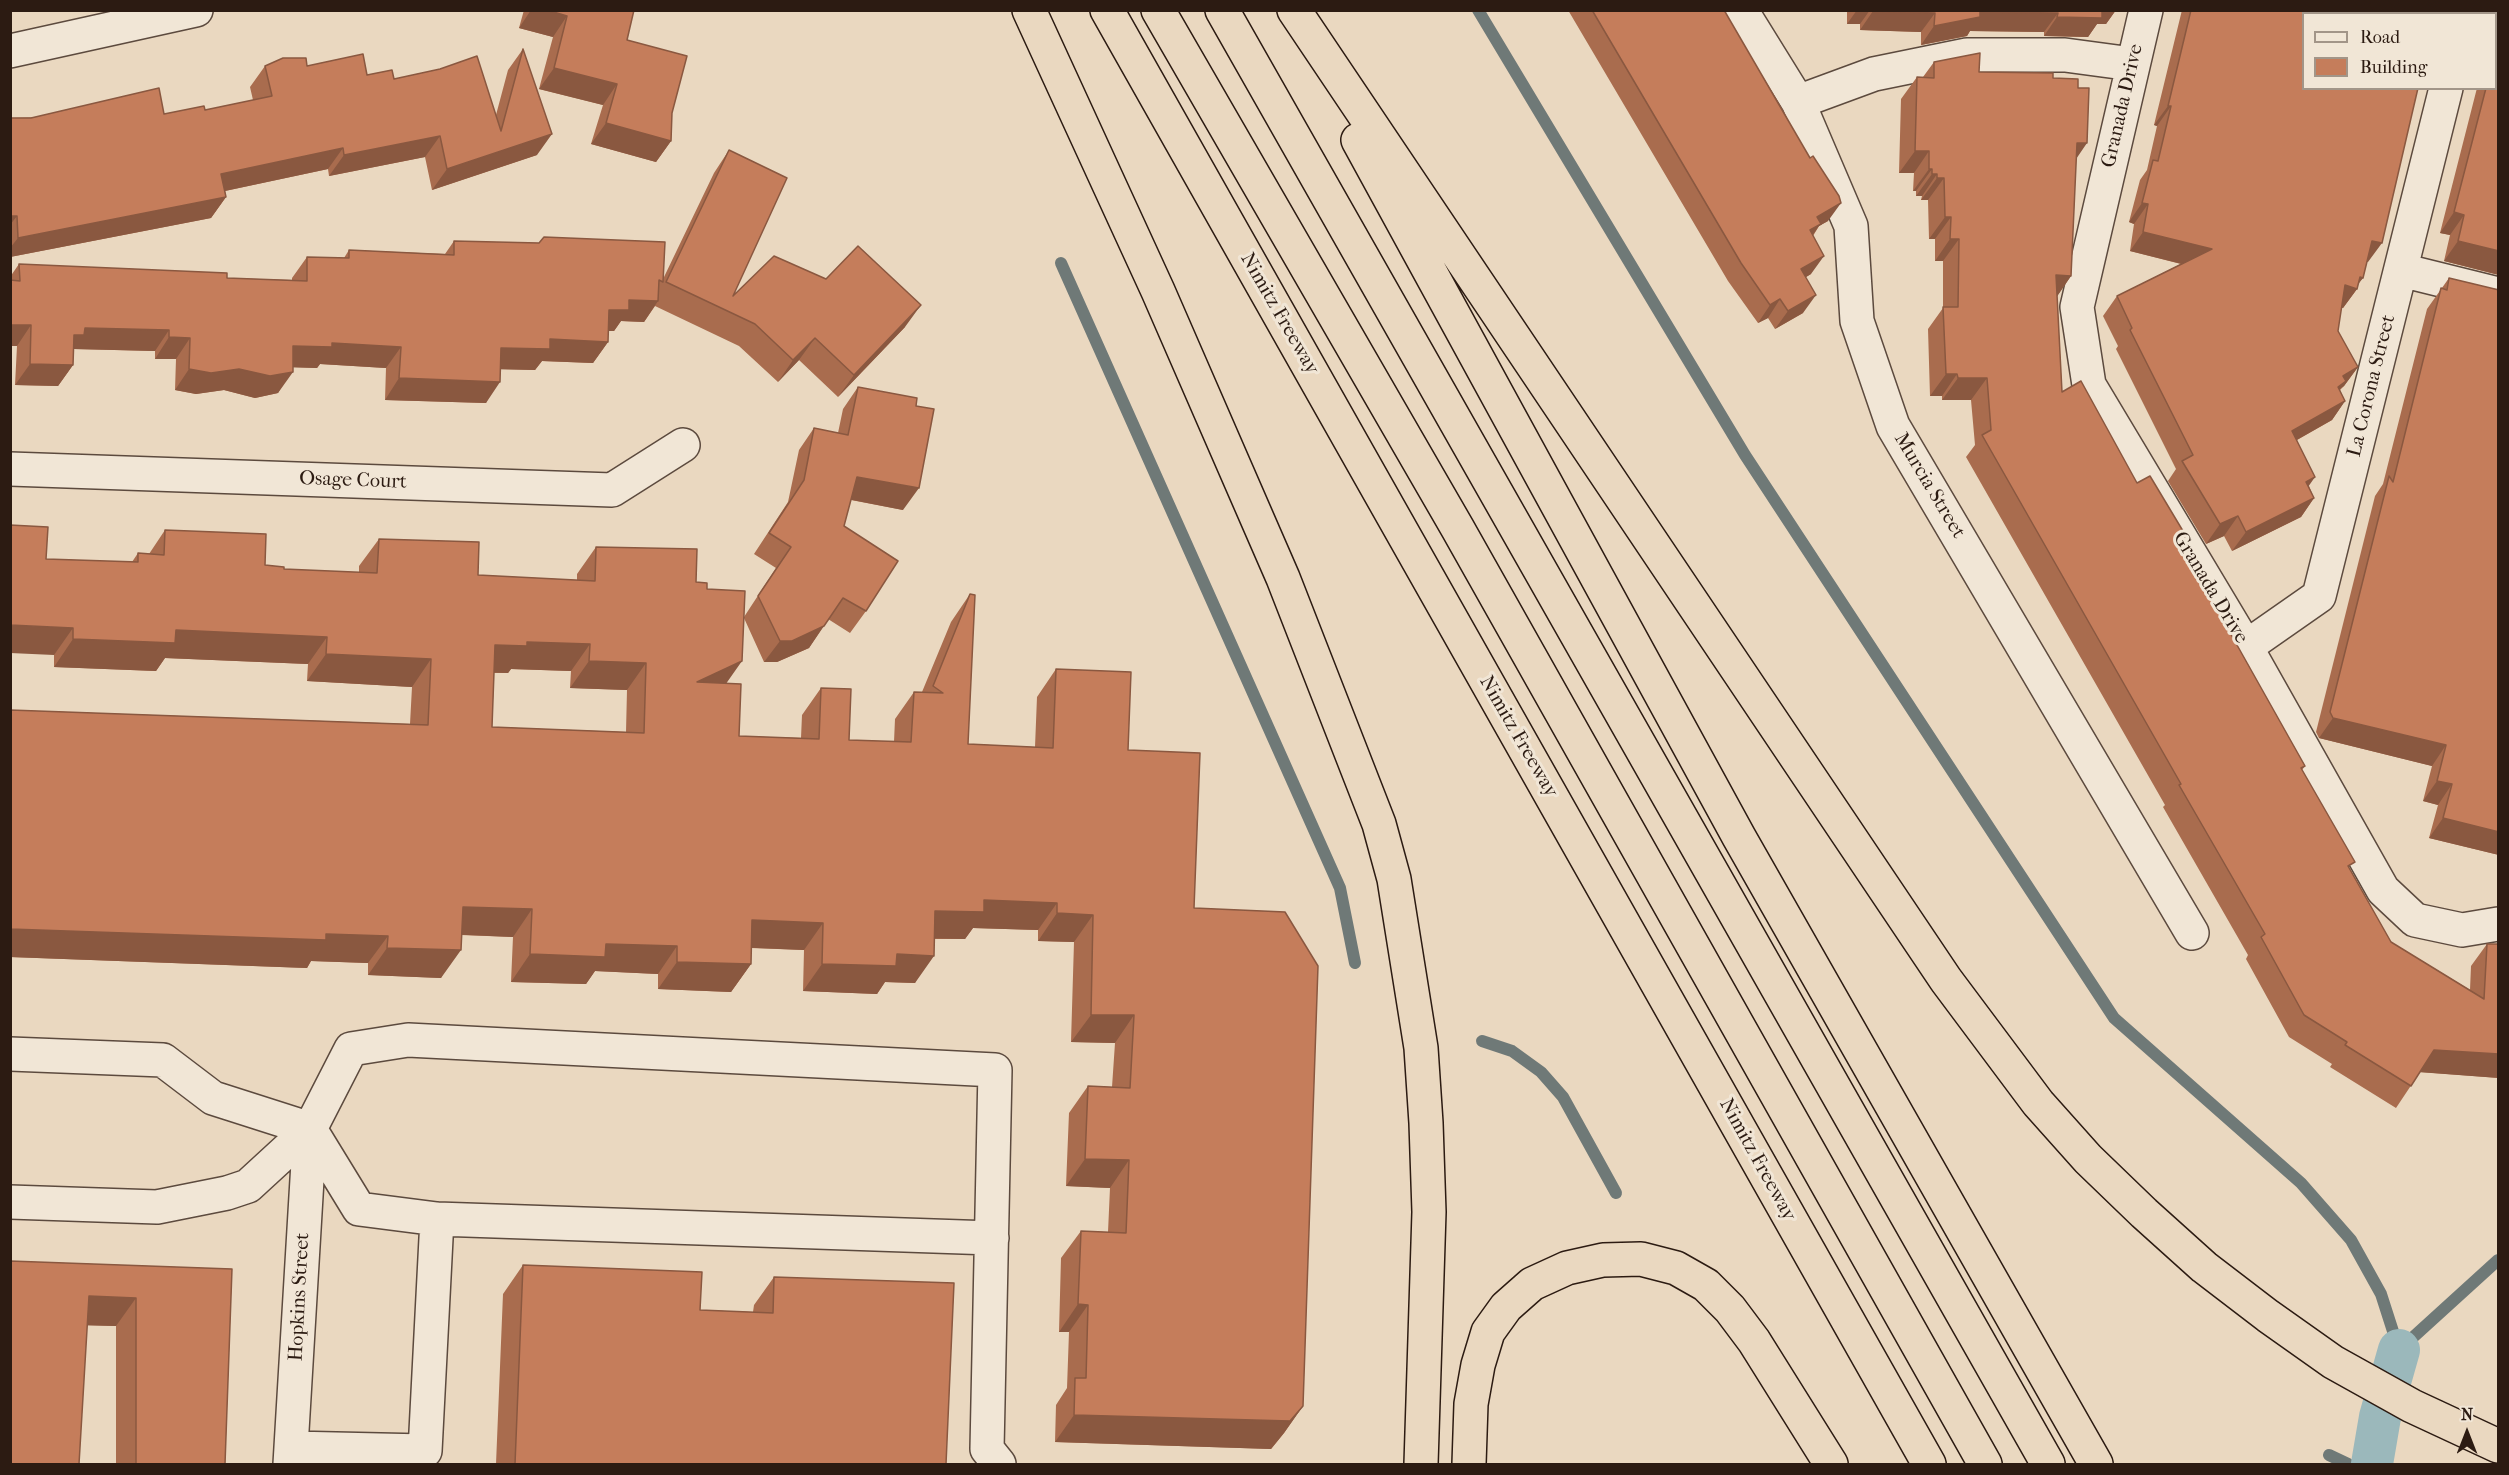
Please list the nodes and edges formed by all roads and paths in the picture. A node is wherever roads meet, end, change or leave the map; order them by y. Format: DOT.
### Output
graph roads {
  1 [pos="196,10"];
  2 [pos="1029,10"];
  3 [pos="1107,10"];
  4 [pos="1158,10"];
  5 [pos="1222,10"];
  6 [pos="1287,10"];
  7 [pos="1294,10"];
  8 [pos="1741,10"];
  9 [pos="2146,10"];
  10 [pos="10,51"];
  11 [pos="2132,64"];
  12 [pos="2446,90"];
  13 [pos="1798,102"];
  14 [pos="2401,270"];
  15 [pos="2499,294"];
  16 [pos="683,445"];
  17 [pos="10,469"];
  18 [pos="2246,647"];
  19 [pos="2499,924"];
  20 [pos="2192,933"];
  21 [pos="10,1054"];
  22 [pos="310,1129"];
  23 [pos="10,1202"];
  24 [pos="437,1219"];
  25 [pos="993,1238"];
  26 [pos="1422,1403"];
  27 [pos="2498,1446"];
  28 [pos="291,1456"];
  29 [pos="999,1464"];
  30 [pos="1397,1464"];
  31 [pos="1421,1464"];
  32 [pos="1469,1464"];
  33 [pos="1831,1464"];
  34 [pos="1929,1464"];
  35 [pos="1985,1464"];
  36 [pos="2048,1464"];
  37 [pos="2096,1464"];
  1 -- 10 [label="street"];
  2 -- 26 [label="highway"];
  3 -- 34 [label="highway, Nimitz Freeway"];
  4 -- 35 [label="highway"];
  5 -- 36 [label="highway"];
  6 -- 37 [label="highway"];
  7 -- 27 [label="highway"];
  8 -- 13 [label="street, Murcia Street"];
  9 -- 11 [label="street, Granada Drive"];
  11 -- 13 [label="street"];
  11 -- 18 [label="street, Granada Drive"];
  12 -- 14 [label="street, La Corona Street"];
  13 -- 20 [label="street, Murcia Street"];
  14 -- 15 [label="street"];
  14 -- 18 [label="street, La Corona Street"];
  16 -- 17 [label="street, Osage Court"];
  18 -- 19 [label="street, Granada Drive"];
  21 -- 22 [label="street"];
  22 -- 23 [label="street"];
  22 -- 24 [label="street"];
  22 -- 25 [label="street"];
  22 -- 28 [label="street, Hopkins Street"];
  24 -- 25 [label="street"];
  24 -- 28 [label="street"];
  25 -- 29 [label="street"];
  26 -- 30 [label="highway"];
  26 -- 31 [label="highway"];
  32 -- 33 [label="highway"];
}
